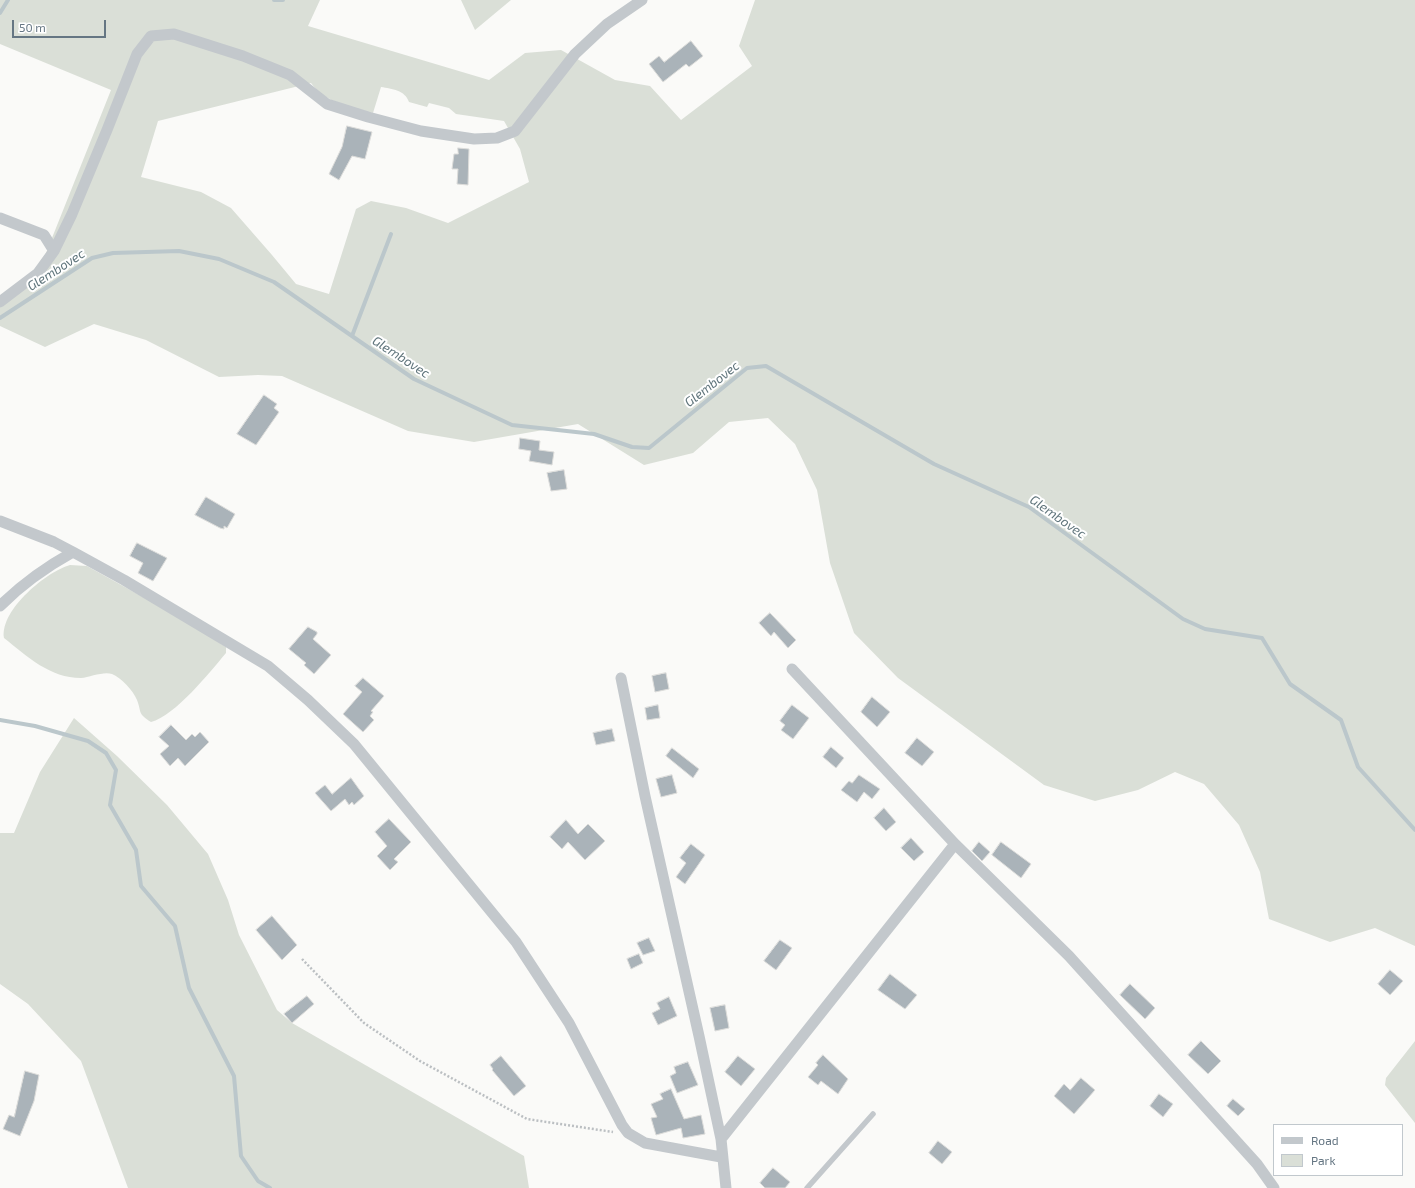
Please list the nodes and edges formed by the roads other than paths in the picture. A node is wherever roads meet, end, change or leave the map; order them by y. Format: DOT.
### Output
graph roads {
  1 [pos="642,0"];
  2 [pos="0,218"];
  3 [pos="54,251"];
  4 [pos="0,302"];
  5 [pos="0,521"];
  6 [pos="73,552"];
  7 [pos="0,606"];
  8 [pos="792,669"];
  9 [pos="621,678"];
  10 [pos="955,844"];
  11 [pos="873,1114"];
  12 [pos="721,1139"];
  13 [pos="721,1157"];
  14 [pos="726,1188"];
  15 [pos="807,1188"];
  16 [pos="1274,1188"];
  1 -- 3 [label="street"];
  2 -- 3 [label="street"];
  3 -- 4 [label="street"];
  5 -- 6 [label="street"];
  6 -- 7 [label="street"];
  6 -- 13 [label="street"];
  8 -- 10 [label="street"];
  9 -- 12 [label="street"];
  10 -- 12 [label="street"];
  10 -- 16 [label="street"];
  11 -- 15 [label="lane"];
  12 -- 13 [label="street"];
  13 -- 14 [label="street"];
}
